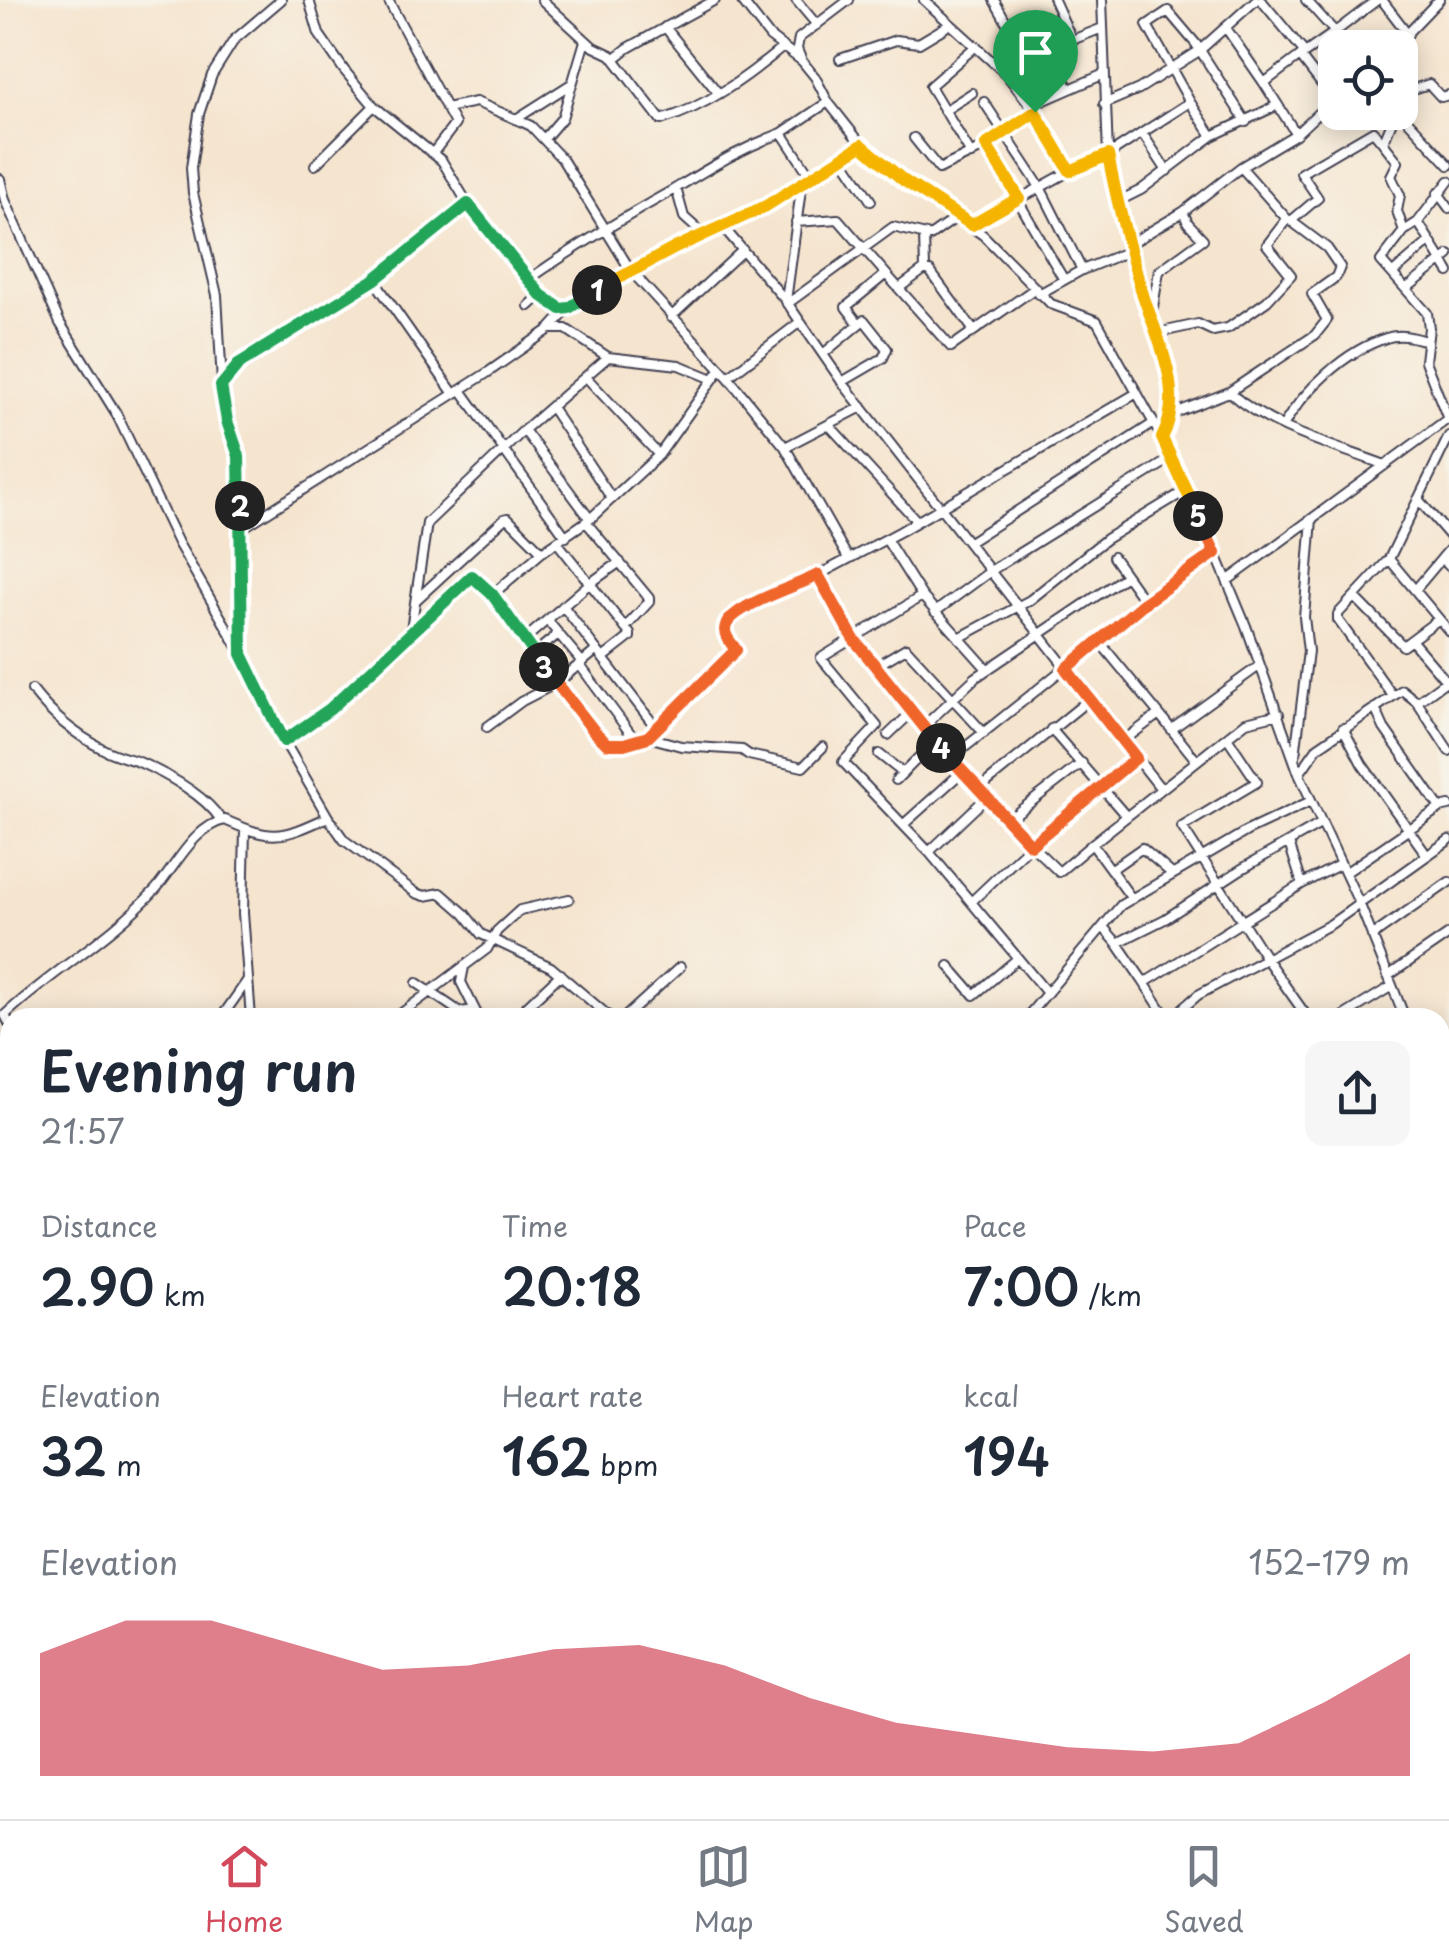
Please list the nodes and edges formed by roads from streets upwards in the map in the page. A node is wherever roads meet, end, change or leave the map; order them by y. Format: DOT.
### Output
graph roads {
  1 [pos="281,0"];
  2 [pos="309,0"];
  3 [pos="388,0"];
  4 [pos="542,0"];
  5 [pos="715,0"];
  6 [pos="742,0"];
  7 [pos="796,0"];
  8 [pos="849,0"];
  9 [pos="924,0"];
  10 [pos="994,0"];
  11 [pos="1054,0"];
  12 [pos="1102,0"];
  13 [pos="1259,0"];
  14 [pos="1306,0"];
  15 [pos="1323,0"];
  16 [pos="1380,0"];
  17 [pos="1439,0"];
  18 [pos="696,4"];
  19 [pos="839,4"];
  20 [pos="1315,7"];
  21 [pos="949,24"];
  22 [pos="818,26"];
  23 [pos="664,27"];
  24 [pos="1226,28"];
  25 [pos="1100,29"];
  26 [pos="1333,30"];
  27 [pos="1338,30"];
  28 [pos="1405,30"];
  29 [pos="1412,30"];
  30 [pos="1072,40"];
  31 [pos="586,41"];
  32 [pos="1318,44"];
  33 [pos="976,46"];
  34 [pos="782,48"];
  35 [pos="1200,51"];
  36 [pos="1052,53"];
  37 [pos="1303,54"];
  38 [pos="840,58"];
  39 [pos="614,59"];
  40 [pos="802,61"];
  41 [pos="1030,62"];
  42 [pos="1170,70"];
  43 [pos="1006,74"];
  44 [pos="1102,75"];
  45 [pos="1318,75"];
  46 [pos="573,82"];
  47 [pos="1264,83"];
  48 [pos="1068,87"];
  49 [pos="1418,87"];
  50 [pos="719,94"];
  51 [pos="972,94"];
  52 [pos="1449,95"];
  53 [pos="828,102"];
  54 [pos="984,102"];
  55 [pos="1190,102"];
  56 [pos="1104,104"];
  57 [pos="1278,105"];
  58 [pos="374,106"];
  59 [pos="446,108"];
  60 [pos="1033,109"];
  61 [pos="944,111"];
  62 [pos="1318,113"];
  63 [pos="516,119"];
  64 [pos="1246,122"];
  65 [pos="1389,130"];
  66 [pos="1416,130"];
  67 [pos="1006,131"];
  68 [pos="1142,132"];
  69 [pos="782,134"];
  70 [pos="1296,134"];
  71 [pos="1212,136"];
  72 [pos="914,138"];
  73 [pos="544,140"];
  74 [pos="1383,143"];
  75 [pos="862,145"];
  76 [pos="986,145"];
  77 [pos="432,153"];
  78 [pos="970,154"];
  79 [pos="1108,155"];
  80 [pos="842,158"];
  81 [pos="1449,164"];
  82 [pos="315,165"];
  83 [pos="1241,167"];
  84 [pos="1070,171"];
  85 [pos="1166,171"];
  86 [pos="0,178"];
  87 [pos="806,180"];
  88 [pos="1449,181"];
  89 [pos="1040,186"];
  90 [pos="676,188"];
  91 [pos="1438,193"];
  92 [pos="1019,198"];
  93 [pos="871,200"];
  94 [pos="1117,202"];
  95 [pos="468,204"];
  96 [pos="1449,208"];
  97 [pos="1183,212"];
  98 [pos="957,217"];
  99 [pos="796,222"];
  100 [pos="1418,222"];
  101 [pos="972,225"];
  102 [pos="723,227"];
  103 [pos="604,230"];
  104 [pos="1404,232"];
  105 [pos="706,236"];
  106 [pos="924,236"];
  107 [pos="1429,242"];
  108 [pos="864,247"];
  109 [pos="1129,248"];
  110 [pos="743,250"];
  111 [pos="1445,258"];
  112 [pos="925,269"];
  113 [pos="1082,270"];
  114 [pos="632,271"];
  115 [pos="1449,272"];
  116 [pos="886,274"];
  117 [pos="1393,274"];
  118 [pos="374,280"];
  119 [pos="528,280"];
  120 [pos="1064,280"];
  121 [pos="899,288"];
  122 [pos="1407,288"];
  123 [pos="1037,292"];
  124 [pos="541,295"];
  125 [pos="787,302"];
  126 [pos="530,306"];
  127 [pos="569,308"];
  128 [pos="672,317"];
  129 [pos="1151,318"];
  130 [pos="800,322"];
  131 [pos="859,324"];
  132 [pos="550,329"];
  133 [pos="974,332"];
  134 [pos="1157,333"];
  135 [pos="1426,341"];
  136 [pos="823,354"];
  137 [pos="608,358"];
  138 [pos="716,375"];
  139 [pos="586,377"];
  140 [pos="728,378"];
  141 [pos="842,382"];
  142 [pos="221,386"];
  143 [pos="457,392"];
  144 [pos="1229,392"];
  145 [pos="1137,393"];
  146 [pos="550,406"];
  147 [pos="862,407"];
  148 [pos="1170,416"];
  149 [pos="1448,418"];
  150 [pos="1154,424"];
  151 [pos="830,426"];
  152 [pos="1283,426"];
  153 [pos="524,430"];
  154 [pos="1449,436"];
  155 [pos="1162,438"];
  156 [pos="785,448"];
  157 [pos="503,450"];
  158 [pos="659,455"];
  159 [pos="1172,458"];
  160 [pos="1385,466"];
  161 [pos="1185,491"];
  162 [pos="612,499"];
  163 [pos="1418,500"];
  164 [pos="940,509"];
  165 [pos="1312,519"];
  166 [pos="588,520"];
  167 [pos="917,521"];
  168 [pos="241,529"];
  169 [pos="1449,535"];
  170 [pos="886,538"];
  171 [pos="562,539"];
  172 [pos="969,542"];
  173 [pos="1449,550"];
  174 [pos="542,552"];
  175 [pos="1215,553"];
  176 [pos="1113,557"];
  177 [pos="848,558"];
  178 [pos="1442,558"];
  179 [pos="1389,559"];
  180 [pos="620,562"];
  181 [pos="1449,566"];
  182 [pos="992,570"];
  183 [pos="818,575"];
  184 [pos="1126,576"];
  185 [pos="1227,581"];
  186 [pos="588,584"];
  187 [pos="431,587"];
  188 [pos="1416,589"];
  189 [pos="492,594"];
  190 [pos="922,596"];
  191 [pos="1356,598"];
  192 [pos="416,600"];
  193 [pos="1145,602"];
  194 [pos="446,604"];
  195 [pos="563,606"];
  196 [pos="1019,606"];
  197 [pos="936,612"];
  198 [pos="547,620"];
  199 [pos="1439,620"];
  200 [pos="625,628"];
  201 [pos="1449,631"];
  202 [pos="558,634"];
  203 [pos="1038,634"];
  204 [pos="410,636"];
  205 [pos="853,638"];
  206 [pos="959,638"];
  207 [pos="525,639"];
  208 [pos="1098,640"];
  209 [pos="1412,641"];
  210 [pos="535,653"];
  211 [pos="242,654"];
  212 [pos="600,654"];
  213 [pos="580,664"];
  214 [pos="876,666"];
  215 [pos="1259,666"];
  216 [pos="987,669"];
  217 [pos="1066,669"];
  218 [pos="1448,683"];
  219 [pos="557,686"];
  220 [pos="32,690"];
  221 [pos="1392,696"];
  222 [pos="953,698"];
  223 [pos="1091,698"];
  224 [pos="1417,702"];
  225 [pos="1375,708"];
  226 [pos="910,713"];
  227 [pos="1159,714"];
  228 [pos="1279,714"];
  229 [pos="487,726"];
  230 [pos="924,726"];
  231 [pos="1343,728"];
  232 [pos="657,729"];
  233 [pos="1172,729"];
  234 [pos="1051,730"];
  235 [pos="984,733"];
  236 [pos="888,735"];
  237 [pos="1227,736"];
  238 [pos="648,737"];
  239 [pos="636,740"];
  240 [pos="284,741"];
  241 [pos="935,741"];
  242 [pos="1123,741"];
  243 [pos="823,747"];
  244 [pos="1449,751"];
  245 [pos="879,754"];
  246 [pos="950,758"];
  247 [pos="1136,758"];
  248 [pos="1196,760"];
  249 [pos="1295,760"];
  250 [pos="1082,763"];
  251 [pos="963,772"];
  252 [pos="1299,774"];
  253 [pos="1102,786"];
  254 [pos="980,788"];
  255 [pos="1161,790"];
  256 [pos="988,796"];
  257 [pos="1311,801"];
  258 [pos="1445,807"];
  259 [pos="328,816"];
  260 [pos="1126,816"];
  261 [pos="1009,818"];
  262 [pos="221,820"];
  263 [pos="904,824"];
  264 [pos="1322,824"];
  265 [pos="245,830"];
  266 [pos="1410,831"];
  267 [pos="1449,840"];
  268 [pos="1289,843"];
  269 [pos="1092,844"];
  270 [pos="1031,845"];
  271 [pos="929,852"];
  272 [pos="1426,854"];
  273 [pos="1202,856"];
  274 [pos="1343,868"];
  275 [pos="1112,869"];
  276 [pos="1171,873"];
  277 [pos="1449,882"];
  278 [pos="1218,884"];
  279 [pos="1302,884"];
  280 [pos="569,899"];
  281 [pos="1132,899"];
  282 [pos="971,902"];
  283 [pos="1360,905"];
  284 [pos="1242,921"];
  285 [pos="1103,926"];
  286 [pos="1449,934"];
  287 [pos="1372,936"];
  288 [pos="493,939"];
  289 [pos="1117,943"];
  290 [pos="1017,960"];
  291 [pos="1267,960"];
  292 [pos="464,966"];
  293 [pos="949,966"];
  294 [pos="680,967"];
  295 [pos="560,974"];
  296 [pos="247,981"];
  297 [pos="1143,981"];
  298 [pos="1390,981"];
  299 [pos="417,982"];
  300 [pos="429,992"];
  301 [pos="1047,993"];
  302 [pos="13,1008"];
  303 [pos="228,1008"];
  304 [pos="250,1008"];
  305 [pos="407,1008"];
  306 [pos="454,1008"];
  307 [pos="474,1008"];
  308 [pos="524,1008"];
  309 [pos="599,1008"];
  310 [pos="635,1008"];
  311 [pos="1034,1008"];
  312 [pos="1161,1008"];
  313 [pos="1184,1008"];
  314 [pos="1301,1008"];
  315 [pos="1354,1008"];
  316 [pos="1402,1008"];
  1 -- 142 [label="street"];
  2 -- 58 [label="street"];
  3 -- 59 [label="street"];
  4 -- 31 [label="street"];
  5 -- 18 [label="street"];
  6 -- 34 [label="street"];
  7 -- 22 [label="street"];
  8 -- 19 [label="street"];
  9 -- 21 [label="street"];
  10 -- 41 [label="street"];
  11 -- 30 [label="street"];
  12 -- 25 [label="street"];
  13 -- 24 [label="street"];
  13 -- 37 [label="street"];
  14 -- 20 [label="street"];
  15 -- 20 [label="street"];
  16 -- 27 [label="street"];
  16 -- 28 [label="street"];
  17 -- 29 [label="street"];
  18 -- 23 [label="street"];
  19 -- 22 [label="street"];
  20 -- 26 [label="street"];
  21 -- 33 [label="street"];
  21 -- 38 [label="street"];
  22 -- 40 [label="street"];
  23 -- 39 [label="street"];
  23 -- 50 [label="street"];
  24 -- 35 [label="street"];
  24 -- 47 [label="street"];
  25 -- 30 [label="street"];
  25 -- 44 [label="street"];
  30 -- 36 [label="street"];
  31 -- 39 [label="street"];
  31 -- 46 [label="street"];
  32 -- 37 [label="street"];
  33 -- 43 [label="street"];
  33 -- 61 [label="street"];
  34 -- 40 [label="street"];
  34 -- 50 [label="street"];
  35 -- 42 [label="street"];
  35 -- 42 [label="street"];
  35 -- 64 [label="street"];
  36 -- 41 [label="street"];
  36 -- 48 [label="street"];
  37 -- 45 [label="street"];
  37 -- 47 [label="street"];
  39 -- 50 [label="street"];
  40 -- 53 [label="street"];
  41 -- 43 [label="street"];
  42 -- 55 [label="street"];
  42 -- 56 [label="street"];
  43 -- 60 [label="street"];
  44 -- 48 [label="street"];
  44 -- 56 [label="street"];
  46 -- 63 [label="street"];
  46 -- 73 [label="street"];
  47 -- 57 [label="street"];
  48 -- 60 [label="street"];
  49 -- 52 [label="street"];
  51 -- 61 [label="street"];
  53 -- 69 [label="street"];
  53 -- 75 [label="street"];
  54 -- 67 [label="street"];
  55 -- 68 [label="street"];
  55 -- 71 [label="street"];
  56 -- 79 [label="street"];
  57 -- 64 [label="street"];
  57 -- 70 [label="street"];
  58 -- 77 [label="street"];
  58 -- 82 [label="street"];
  59 -- 63 [label="street"];
  59 -- 77 [label="street"];
  60 -- 67 [label="street"];
  60 -- 84 [label="street"];
  61 -- 78 [label="street"];
  62 -- 70 [label="street"];
  63 -- 73 [label="street"];
  64 -- 71 [label="street"];
  65 -- 74 [label="street"];
  66 -- 81 [label="street"];
  67 -- 76 [label="street"];
  67 -- 89 [label="street"];
  68 -- 79 [label="street"];
  68 -- 85 [label="street"];
  69 -- 87 [label="street"];
  69 -- 90 [label="street"];
  70 -- 83 [label="street"];
  71 -- 85 [label="street"];
  72 -- 78 [label="street"];
  73 -- 103 [label="street"];
  74 -- 104 [label="street"];
  74 -- 144 [label="street"];
  75 -- 80 [label="street"];
  75 -- 98 [label="street"];
  76 -- 78 [label="street"];
  76 -- 92 [label="street"];
  77 -- 95 [label="street"];
  79 -- 84 [label="street"];
  79 -- 94 [label="street"];
  80 -- 87 [label="street"];
  80 -- 93 [label="street"];
  83 -- 97 [label="street"];
  83 -- 134 [label="street"];
  84 -- 89 [label="street"];
  85 -- 94 [label="street"];
  86 -- 211 [label="street"];
  87 -- 99 [label="street"];
  87 -- 102 [label="street"];
  88 -- 91 [label="street"];
  89 -- 92 [label="street"];
  89 -- 113 [label="street"];
  90 -- 103 [label="street"];
  90 -- 105 [label="street"];
  91 -- 96 [label="street"];
  91 -- 100 [label="street"];
  92 -- 101 [label="street"];
  92 -- 120 [label="street"];
  94 -- 109 [label="street"];
  95 -- 118 [label="street"];
  95 -- 119 [label="street"];
  97 -- 109 [label="street"];
  97 -- 129 [label="street"];
  98 -- 101 [label="street"];
  98 -- 106 [label="street"];
  99 -- 108 [label="street"];
  99 -- 125 [label="street"];
  100 -- 104 [label="street"];
  100 -- 107 [label="street"];
  101 -- 123 [label="street"];
  102 -- 105 [label="street"];
  102 -- 110 [label="street"];
  103 -- 114 [label="street"];
  103 -- 119 [label="street"];
  104 -- 117 [label="street"];
  105 -- 114 [label="street"];
  106 -- 108 [label="street"];
  106 -- 112 [label="street"];
  107 -- 111 [label="street"];
  107 -- 117 [label="street"];
  108 -- 116 [label="street"];
  108 -- 125 [label="street"];
  109 -- 113 [label="street"];
  109 -- 129 [label="street"];
  110 -- 125 [label="street"];
  110 -- 128 [label="street"];
  111 -- 115 [label="street"];
  111 -- 122 [label="street"];
  112 -- 121 [label="street"];
  112 -- 133 [label="street"];
  113 -- 120 [label="street"];
  114 -- 127 [label="street"];
  114 -- 128 [label="street"];
  116 -- 121 [label="street"];
  116 -- 131 [label="street"];
  117 -- 122 [label="street"];
  118 -- 142 [label="street"];
  118 -- 143 [label="street"];
  119 -- 124 [label="street"];
  120 -- 123 [label="street"];
  121 -- 133 [label="street"];
  122 -- 135 [label="street"];
  123 -- 133 [label="street"];
  123 -- 145 [label="street"];
  124 -- 126 [label="street"];
  124 -- 127 [label="street"];
  125 -- 130 [label="street"];
  127 -- 132 [label="street"];
  128 -- 138 [label="street"];
  129 -- 134 [label="street"];
  130 -- 136 [label="street"];
  130 -- 140 [label="street"];
  131 -- 136 [label="street"];
  131 -- 141 [label="street"];
  132 -- 137 [label="street"];
  132 -- 143 [label="street"];
  134 -- 148 [label="street"];
  135 -- 149 [label="street"];
  135 -- 152 [label="street"];
  136 -- 141 [label="street"];
  137 -- 138 [label="street"];
  137 -- 139 [label="street"];
  138 -- 140 [label="street"];
  138 -- 158 [label="street"];
  139 -- 146 [label="street"];
  139 -- 158 [label="street"];
  140 -- 156 [label="street"];
  141 -- 147 [label="street"];
  142 -- 168 [label="street"];
  143 -- 157 [label="street"];
  143 -- 168 [label="street"];
  144 -- 148 [label="street"];
  144 -- 152 [label="street"];
  145 -- 150 [label="street"];
  145 -- 164 [label="street"];
  146 -- 153 [label="street"];
  146 -- 162 [label="street"];
  147 -- 151 [label="street"];
  147 -- 164 [label="street"];
  148 -- 155 [label="street"];
  149 -- 160 [label="street"];
  150 -- 155 [label="street"];
  150 -- 172 [label="street"];
  151 -- 156 [label="street"];
  151 -- 167 [label="street"];
  152 -- 160 [label="street"];
  153 -- 157 [label="street"];
  153 -- 166 [label="street"];
  154 -- 163 [label="street"];
  155 -- 159 [label="street"];
  156 -- 177 [label="street"];
  157 -- 171 [label="street"];
  157 -- 192 [label="street"];
  158 -- 162 [label="street"];
  159 -- 161 [label="street"];
  159 -- 182 [label="street"];
  160 -- 165 [label="street"];
  161 -- 175 [label="street"];
  161 -- 196 [label="street"];
  162 -- 166 [label="street"];
  163 -- 169 [label="street"];
  163 -- 179 [label="street"];
  164 -- 167 [label="street"];
  164 -- 172 [label="street"];
  165 -- 185 [label="street"];
  165 -- 249 [label="street"];
  166 -- 171 [label="street"];
  166 -- 180 [label="street"];
  167 -- 170 [label="street"];
  168 -- 211 [label="street"];
  170 -- 177 [label="street"];
  170 -- 190 [label="street"];
  171 -- 174 [label="street"];
  171 -- 186 [label="street"];
  172 -- 182 [label="street"];
  173 -- 178 [label="street"];
  174 -- 187 [label="street"];
  174 -- 189 [label="street"];
  175 -- 185 [label="street"];
  175 -- 193 [label="street"];
  176 -- 184 [label="street"];
  177 -- 183 [label="street"];
  178 -- 181 [label="street"];
  178 -- 188 [label="street"];
  179 -- 188 [label="street"];
  179 -- 191 [label="street"];
  180 -- 186 [label="street"];
  180 -- 200 [label="street"];
  182 -- 196 [label="street"];
  182 -- 197 [label="street"];
  183 -- 205 [label="street"];
  183 -- 232 [label="street"];
  184 -- 193 [label="street"];
  184 -- 203 [label="street"];
  185 -- 215 [label="street"];
  186 -- 195 [label="street"];
  186 -- 200 [label="street"];
  187 -- 192 [label="street"];
  187 -- 194 [label="street"];
  188 -- 199 [label="street"];
  189 -- 194 [label="street"];
  189 -- 207 [label="street"];
  190 -- 197 [label="street"];
  190 -- 205 [label="street"];
  191 -- 209 [label="street"];
  191 -- 221 [label="street"];
  192 -- 204 [label="street"];
  193 -- 208 [label="street"];
  194 -- 204 [label="street"];
  195 -- 198 [label="street"];
  195 -- 212 [label="street"];
  196 -- 203 [label="street"];
  196 -- 206 [label="street"];
  197 -- 206 [label="street"];
  198 -- 202 [label="street"];
  198 -- 207 [label="street"];
  199 -- 201 [label="street"];
  199 -- 209 [label="street"];
  200 -- 212 [label="street"];
  202 -- 210 [label="street"];
  202 -- 213 [label="street"];
  203 -- 216 [label="street"];
  203 -- 217 [label="street"];
  204 -- 240 [label="street"];
  205 -- 214 [label="street"];
  205 -- 263 [label="street"];
  206 -- 216 [label="street"];
  207 -- 210 [label="street"];
  208 -- 217 [label="street"];
  208 -- 227 [label="street"];
  209 -- 218 [label="street"];
  210 -- 219 [label="street"];
  211 -- 240 [label="street"];
  212 -- 213 [label="street"];
  212 -- 232 [label="street"];
  213 -- 219 [label="street"];
  213 -- 239 [label="street"];
  214 -- 222 [label="street"];
  214 -- 226 [label="street"];
  215 -- 228 [label="street"];
  215 -- 233 [label="street"];
  216 -- 222 [label="street"];
  217 -- 223 [label="street"];
  217 -- 235 [label="street"];
  218 -- 224 [label="street"];
  219 -- 229 [label="street"];
  219 -- 239 [label="street"];
  220 -- 262 [label="street"];
  221 -- 224 [label="street"];
  221 -- 225 [label="street"];
  222 -- 230 [label="street"];
  222 -- 235 [label="street"];
  223 -- 234 [label="street"];
  223 -- 242 [label="street"];
  224 -- 244 [label="street"];
  225 -- 231 [label="street"];
  225 -- 258 [label="street"];
  226 -- 230 [label="street"];
  226 -- 236 [label="street"];
  227 -- 233 [label="street"];
  227 -- 242 [label="street"];
  228 -- 237 [label="street"];
  228 -- 249 [label="street"];
  230 -- 241 [label="street"];
  231 -- 252 [label="street"];
  231 -- 266 [label="street"];
  232 -- 238 [label="street"];
  233 -- 248 [label="street"];
  234 -- 250 [label="street"];
  234 -- 254 [label="street"];
  235 -- 246 [label="street"];
  237 -- 248 [label="street"];
  237 -- 273 [label="street"];
  238 -- 239 [label="street"];
  238 -- 243 [label="street"];
  240 -- 259 [label="street"];
  241 -- 245 [label="street"];
  241 -- 246 [label="street"];
  242 -- 247 [label="street"];
  246 -- 251 [label="street"];
  247 -- 253 [label="street"];
  247 -- 255 [label="street"];
  248 -- 255 [label="street"];
  249 -- 252 [label="street"];
  250 -- 253 [label="street"];
  250 -- 261 [label="street"];
  251 -- 254 [label="street"];
  251 -- 263 [label="street"];
  252 -- 257 [label="street"];
  253 -- 260 [label="street"];
  253 -- 270 [label="street"];
  254 -- 256 [label="street"];
  255 -- 260 [label="street"];
  256 -- 261 [label="street"];
  256 -- 271 [label="street"];
  257 -- 264 [label="street"];
  257 -- 273 [label="street"];
  258 -- 266 [label="street"];
  259 -- 265 [label="street"];
  259 -- 288 [label="street"];
  260 -- 269 [label="street"];
  261 -- 270 [label="street"];
  262 -- 265 [label="street"];
  262 -- 302 [label="street"];
  263 -- 271 [label="street"];
  264 -- 268 [label="street"];
  264 -- 274 [label="street"];
  265 -- 296 [label="street"];
  266 -- 272 [label="street"];
  266 -- 274 [label="street"];
  267 -- 272 [label="street"];
  268 -- 278 [label="street"];
  268 -- 279 [label="street"];
  269 -- 270 [label="street"];
  269 -- 275 [label="street"];
  270 -- 282 [label="street"];
  271 -- 282 [label="street"];
  272 -- 283 [label="street"];
  273 -- 276 [label="street"];
  273 -- 278 [label="street"];
  274 -- 279 [label="street"];
  274 -- 283 [label="street"];
  275 -- 276 [label="street"];
  275 -- 281 [label="street"];
  276 -- 281 [label="street"];
  277 -- 287 [label="street"];
  278 -- 284 [label="street"];
  278 -- 289 [label="street"];
  279 -- 284 [label="street"];
  280 -- 288 [label="street"];
  281 -- 285 [label="street"];
  282 -- 290 [label="street"];
  283 -- 287 [label="street"];
  283 -- 291 [label="street"];
  284 -- 291 [label="street"];
  284 -- 297 [label="street"];
  285 -- 289 [label="street"];
  285 -- 301 [label="street"];
  286 -- 298 [label="street"];
  287 -- 298 [label="street"];
  288 -- 292 [label="street"];
  288 -- 295 [label="street"];
  289 -- 297 [label="street"];
  290 -- 293 [label="street"];
  290 -- 301 [label="street"];
  291 -- 313 [label="street"];
  291 -- 314 [label="street"];
  292 -- 300 [label="street"];
  292 -- 307 [label="street"];
  294 -- 310 [label="street"];
  295 -- 308 [label="street"];
  295 -- 309 [label="street"];
  296 -- 303 [label="street"];
  296 -- 304 [label="street"];
  297 -- 312 [label="street"];
  298 -- 315 [label="street"];
  298 -- 316 [label="street"];
  299 -- 300 [label="street"];
  300 -- 305 [label="street"];
  300 -- 306 [label="street"];
  301 -- 311 [label="street"];
}
